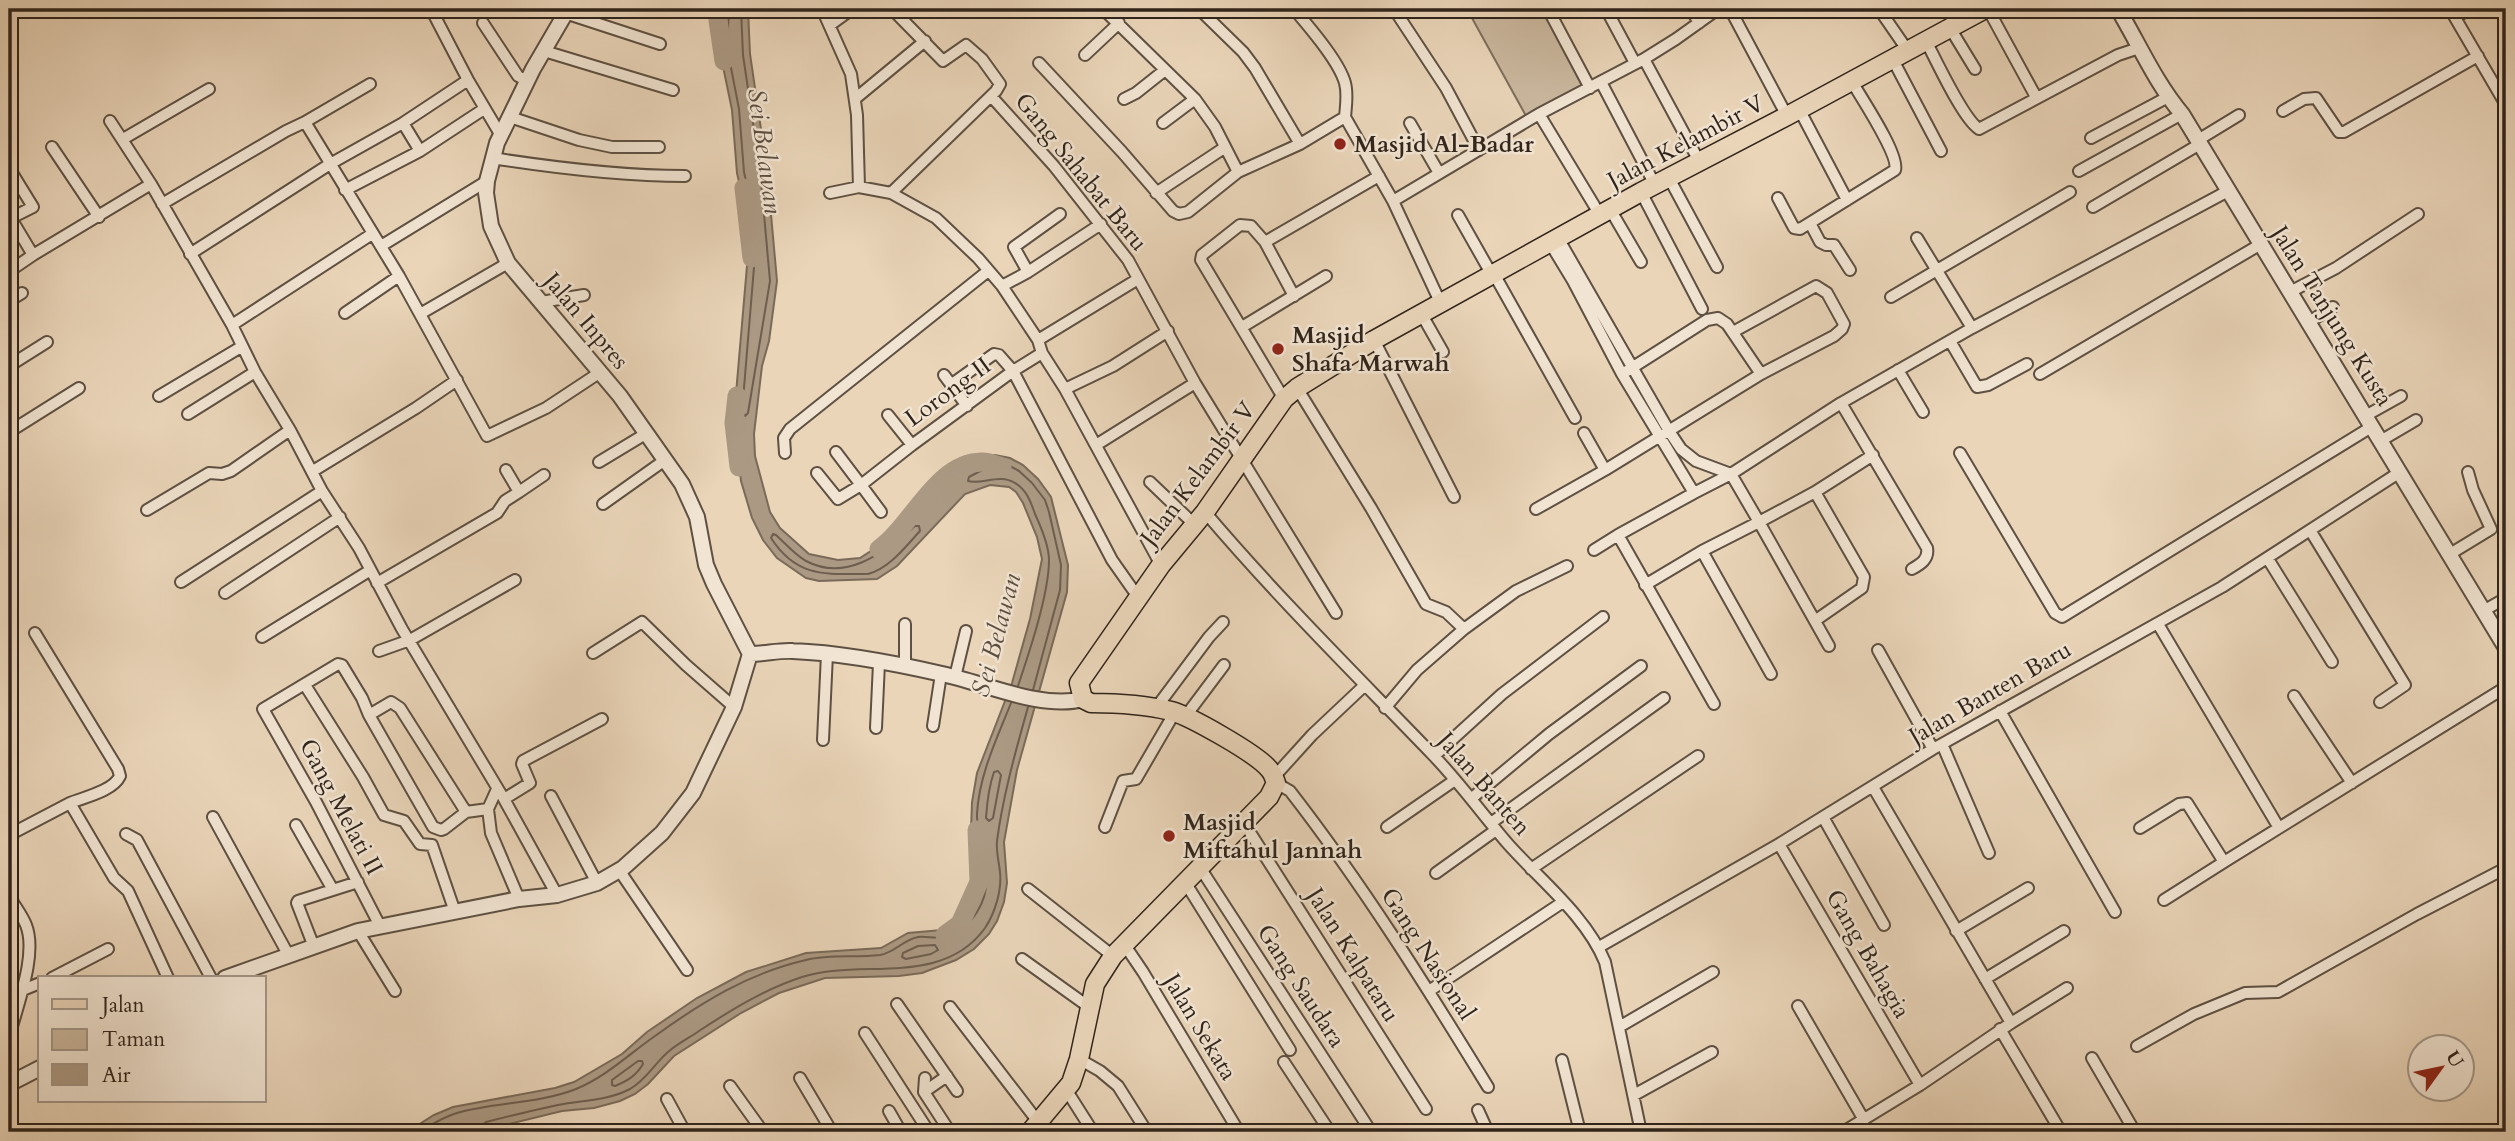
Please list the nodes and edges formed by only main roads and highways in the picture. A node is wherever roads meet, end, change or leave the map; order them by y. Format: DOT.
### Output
graph roads {
  1 [pos="1986,9"];
  2 [pos="1037,1128"];
  1 -- 2 [label="main road, Jalan Kelambir V"];
}
